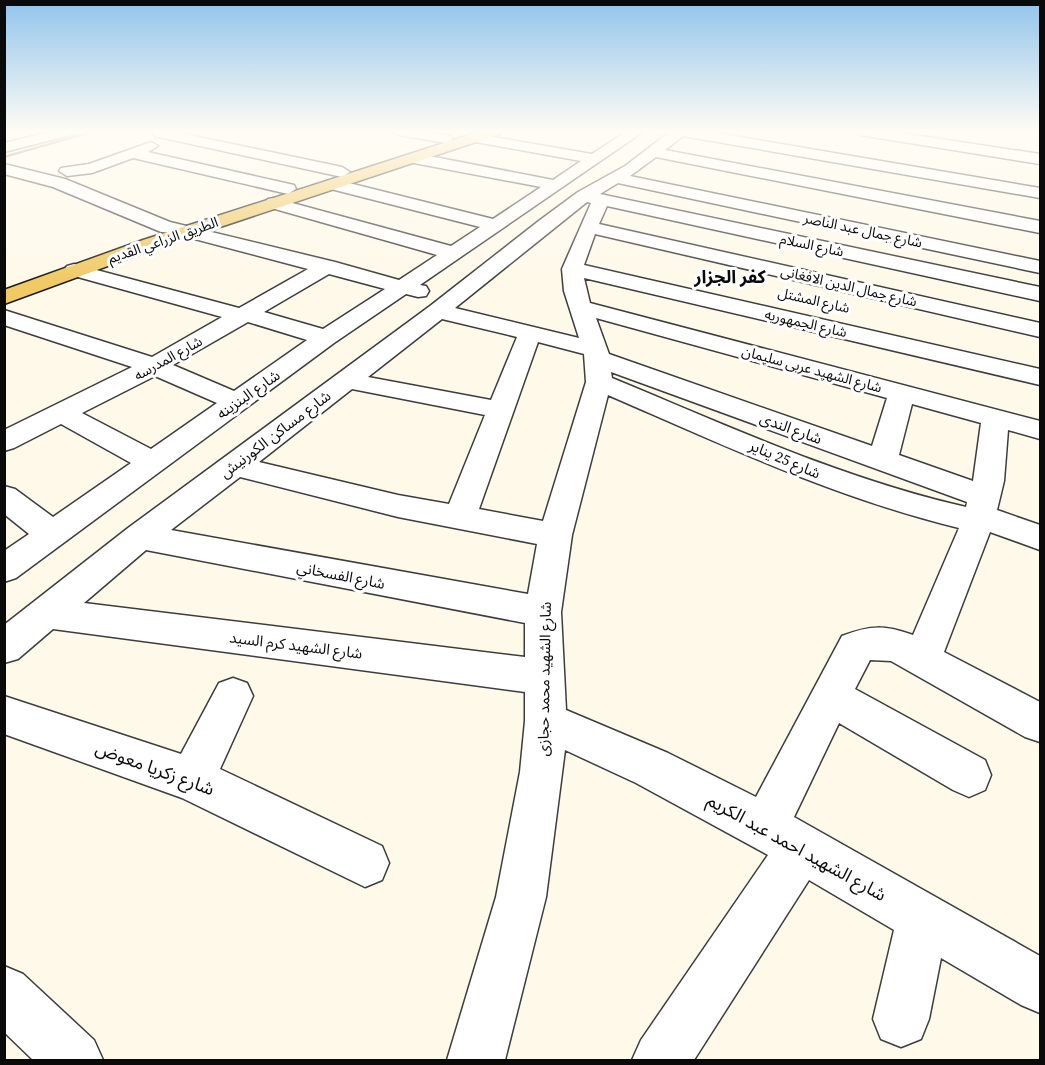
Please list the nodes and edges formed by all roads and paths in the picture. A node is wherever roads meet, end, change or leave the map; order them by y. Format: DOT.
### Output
graph roads {
  1 [pos="38,181"];
  2 [pos="49,181"];
  3 [pos="252,181"];
  4 [pos="325,181"];
  5 [pos="341,181"];
  6 [pos="387,181"];
  7 [pos="533,181"];
  8 [pos="562,181"];
  9 [pos="628,181"];
  10 [pos="801,181"];
  11 [pos="910,181"];
  12 [pos="965,181"];
  13 [pos="406,185"];
  14 [pos="555,185"];
  15 [pos="12,188"];
  16 [pos="296,191"];
  17 [pos="1041,193"];
  18 [pos="274,203"];
  19 [pos="1041,207"];
  20 [pos="597,217"];
  21 [pos="1041,227"];
  22 [pos="176,228"];
  23 [pos="480,230"];
  24 [pos="150,244"];
  25 [pos="1029,247"];
  26 [pos="183,251"];
  27 [pos="228,262"];
  28 [pos="328,266"];
  29 [pos="1041,267"];
  30 [pos="74,270"];
  31 [pos="304,280"];
  32 [pos="4,287"];
  33 [pos="403,287"];
  34 [pos="1041,294"];
  35 [pos="4,298"];
  36 [pos="445,305"];
  37 [pos="583,309"];
  38 [pos="245,315"];
  39 [pos="4,317"];
  40 [pos="1041,330"];
  41 [pos="530,333"];
  42 [pos="326,338"];
  43 [pos="597,363"];
  44 [pos="154,366"];
  45 [pos="1041,378"];
  46 [pos="345,381"];
  47 [pos="902,393"];
  48 [pos="237,402"];
  49 [pos="501,410"];
  50 [pos="63,414"];
  51 [pos="995,418"];
  52 [pos="1041,430"];
  53 [pos="9,435"];
  54 [pos="883,460"];
  55 [pos="152,462"];
  56 [pos="233,465"];
  57 [pos="4,497"];
  58 [pos="980,511"];
  59 [pos="459,519"];
  60 [pos="52,534"];
  61 [pos="555,535"];
  62 [pos="140,537"];
  63 [pos="1041,538"];
  64 [pos="4,569"];
  65 [pos="543,612"];
  66 [pos="46,613"];
  67 [pos="4,647"];
  68 [pos="922,659"];
  69 [pos="233,696"];
  70 [pos="831,697"];
  71 [pos="545,699"];
  72 [pos="4,715"];
  73 [pos="1041,723"];
  74 [pos="969,775"];
  75 [pos="192,778"];
  76 [pos="783,837"];
  77 [pos="365,863"];
  78 [pos="922,918"];
  79 [pos="1041,986"];
  80 [pos="5,993"];
  81 [pos="901,1019"];
  82 [pos="74,1060"];
  83 [pos="477,1060"];
  84 [pos="661,1060"];
  1 -- 15 [label="street"];
  2 -- 22 [label="street"];
  3 -- 16 [label="street"];
  4 -- 16 [label="main road, الطريق الزراعي القديم"];
  5 -- 23 [label="street"];
  6 -- 13 [label="street"];
  7 -- 14 [label="street"];
  8 -- 14 [label="street"];
  9 -- 20 [label="street, شارع مساكن الكورنيش"];
  10 -- 21 [label="street"];
  11 -- 19 [label="street"];
  12 -- 17 [label="street"];
  14 -- 23 [label="street"];
  16 -- 18 [label="main road, الطريق الزراعي القديم"];
  16 -- 22 [label="main road, الطريق الزراعي القديم"];
  16 -- 23 [label="street"];
  18 -- 22 [label="main road, الطريق الزراعي القديم"];
  18 -- 23 [label="street"];
  20 -- 25 [label="street"];
  20 -- 29 [label="street, شارع جمال عبد الناصر"];
  20 -- 34 [label="street, شارع السلام"];
  20 -- 36 [label="street, شارع مساكن الكورنيش"];
  20 -- 37 [label="street"];
  20 -- 40 [label="street, شارع جمال الدين الافغانى"];
  20 -- 45 [label="street, شارع الجمهوريه"];
  22 -- 24 [label="main road, الطريق الزراعي القديم"];
  22 -- 28 [label="street"];
  22 -- 32 [label="main road, الطريق الزراعي القديم"];
  23 -- 33 [label="street, شارع البنزينه"];
  24 -- 26 [label="street"];
  24 -- 30 [label="main road, الطريق الزراعي القديم"];
  27 -- 31 [label="street"];
  28 -- 31 [label="street, شارع المدرسه"];
  28 -- 33 [label="street"];
  30 -- 35 [label="main road, الطريق الزراعي القديم"];
  30 -- 38 [label="street"];
  31 -- 38 [label="street, شارع المدرسه"];
  33 -- 36 [label="street"];
  33 -- 42 [label="street, شارع البنزينه"];
  36 -- 41 [label="street"];
  36 -- 46 [label="street, شارع مساكن الكورنيش"];
  37 -- 43 [label="street"];
  37 -- 47 [label="street, شارع الشهيد عربى سليمان"];
  38 -- 42 [label="street"];
  38 -- 44 [label="street, شارع المدرسه"];
  39 -- 44 [label="street"];
  41 -- 43 [label="street"];
  41 -- 49 [label="street"];
  42 -- 48 [label="street, شارع البنزينه"];
  43 -- 54 [label="street, شارع الندى"];
  43 -- 58 [label="street, شارع 25 يناير"];
  43 -- 61 [label="street, شارع الشهيد محمد حجازى"];
  44 -- 48 [label="street"];
  44 -- 50 [label="street, شارع المدرسه"];
  46 -- 49 [label="street"];
  46 -- 56 [label="street, شارع مساكن الكورنيش"];
  47 -- 51 [label="street, شارع الشهيد عربى سليمان"];
  47 -- 54 [label="street"];
  48 -- 55 [label="street, شارع البنزينه"];
  49 -- 59 [label="street"];
  50 -- 53 [label="street, شارع المدرسه"];
  50 -- 55 [label="street"];
  51 -- 52 [label="street, شارع الشهيد عربى سليمان"];
  51 -- 58 [label="street"];
  54 -- 58 [label="street, شارع الندى"];
  55 -- 60 [label="street, شارع البنزينه"];
  56 -- 59 [label="street"];
  56 -- 62 [label="street, شارع مساكن الكورنيش"];
  57 -- 60 [label="street"];
  58 -- 63 [label="street"];
  58 -- 68 [label="street"];
  59 -- 61 [label="street"];
  60 -- 64 [label="street, شارع البنزينه"];
  61 -- 65 [label="street, شارع الشهيد محمد حجازى"];
  62 -- 65 [label="street, شارع الفسخاني"];
  62 -- 66 [label="street, شارع مساكن الكورنيش"];
  65 -- 71 [label="street, شارع الشهيد محمد حجازى"];
  66 -- 67 [label="street, شارع مساكن الكورنيش"];
  66 -- 71 [label="street, شارع الشهيد كرم السيد"];
  68 -- 70 [label="street"];
  68 -- 73 [label="street"];
  69 -- 75 [label="street"];
  70 -- 74 [label="street"];
  70 -- 76 [label="street"];
  71 -- 76 [label="street, شارع الشهيد احمد عبد الكريم"];
  71 -- 83 [label="street, شارع الشهيد محمد حجازى"];
  72 -- 75 [label="street, شارع زكريا معوض"];
  75 -- 77 [label="street, شارع زكريا معوض"];
  76 -- 78 [label="street, شارع الشهيد احمد عبد الكريم"];
  76 -- 84 [label="street"];
  78 -- 79 [label="street, شارع الشهيد احمد عبد الكريم"];
  78 -- 81 [label="street"];
  80 -- 82 [label="street"];
}
